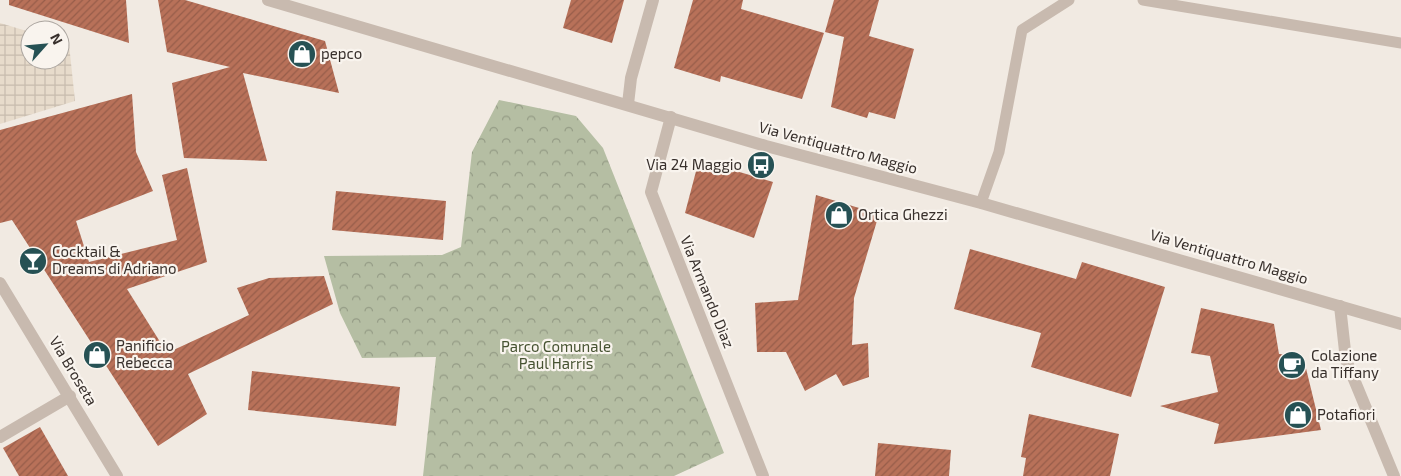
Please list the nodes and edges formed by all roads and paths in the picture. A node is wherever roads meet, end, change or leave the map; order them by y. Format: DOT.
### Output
graph roads {
  1 [pos="268,0"];
  2 [pos="653,0"];
  3 [pos="1069,0"];
  4 [pos="1143,0"];
  5 [pos="1401,43"];
  6 [pos="628,104"];
  7 [pos="671,117"];
  8 [pos="981,203"];
  9 [pos="0,283"];
  10 [pos="1340,306"];
  11 [pos="1401,324"];
  12 [pos="70,396"];
  13 [pos="0,437"];
  14 [pos="117,476"];
  15 [pos="762,476"];
  16 [pos="1394,476"];
  1 -- 6 [label="street, Via Ventiquattro Maggio"];
  2 -- 6 [label="street"];
  3 -- 8 [label="lane"];
  4 -- 5 [label="lane"];
  6 -- 7 [label="street, Via Ventiquattro Maggio"];
  7 -- 8 [label="street, Via Ventiquattro Maggio"];
  7 -- 15 [label="street, Via Armando Diaz"];
  8 -- 10 [label="street, Via Ventiquattro Maggio"];
  9 -- 12 [label="street, Via Broseta"];
  10 -- 11 [label="street, Via Ventiquattro Maggio"];
  10 -- 16 [label="street"];
  12 -- 13 [label="street"];
  12 -- 14 [label="street, Via Broseta"];
}
